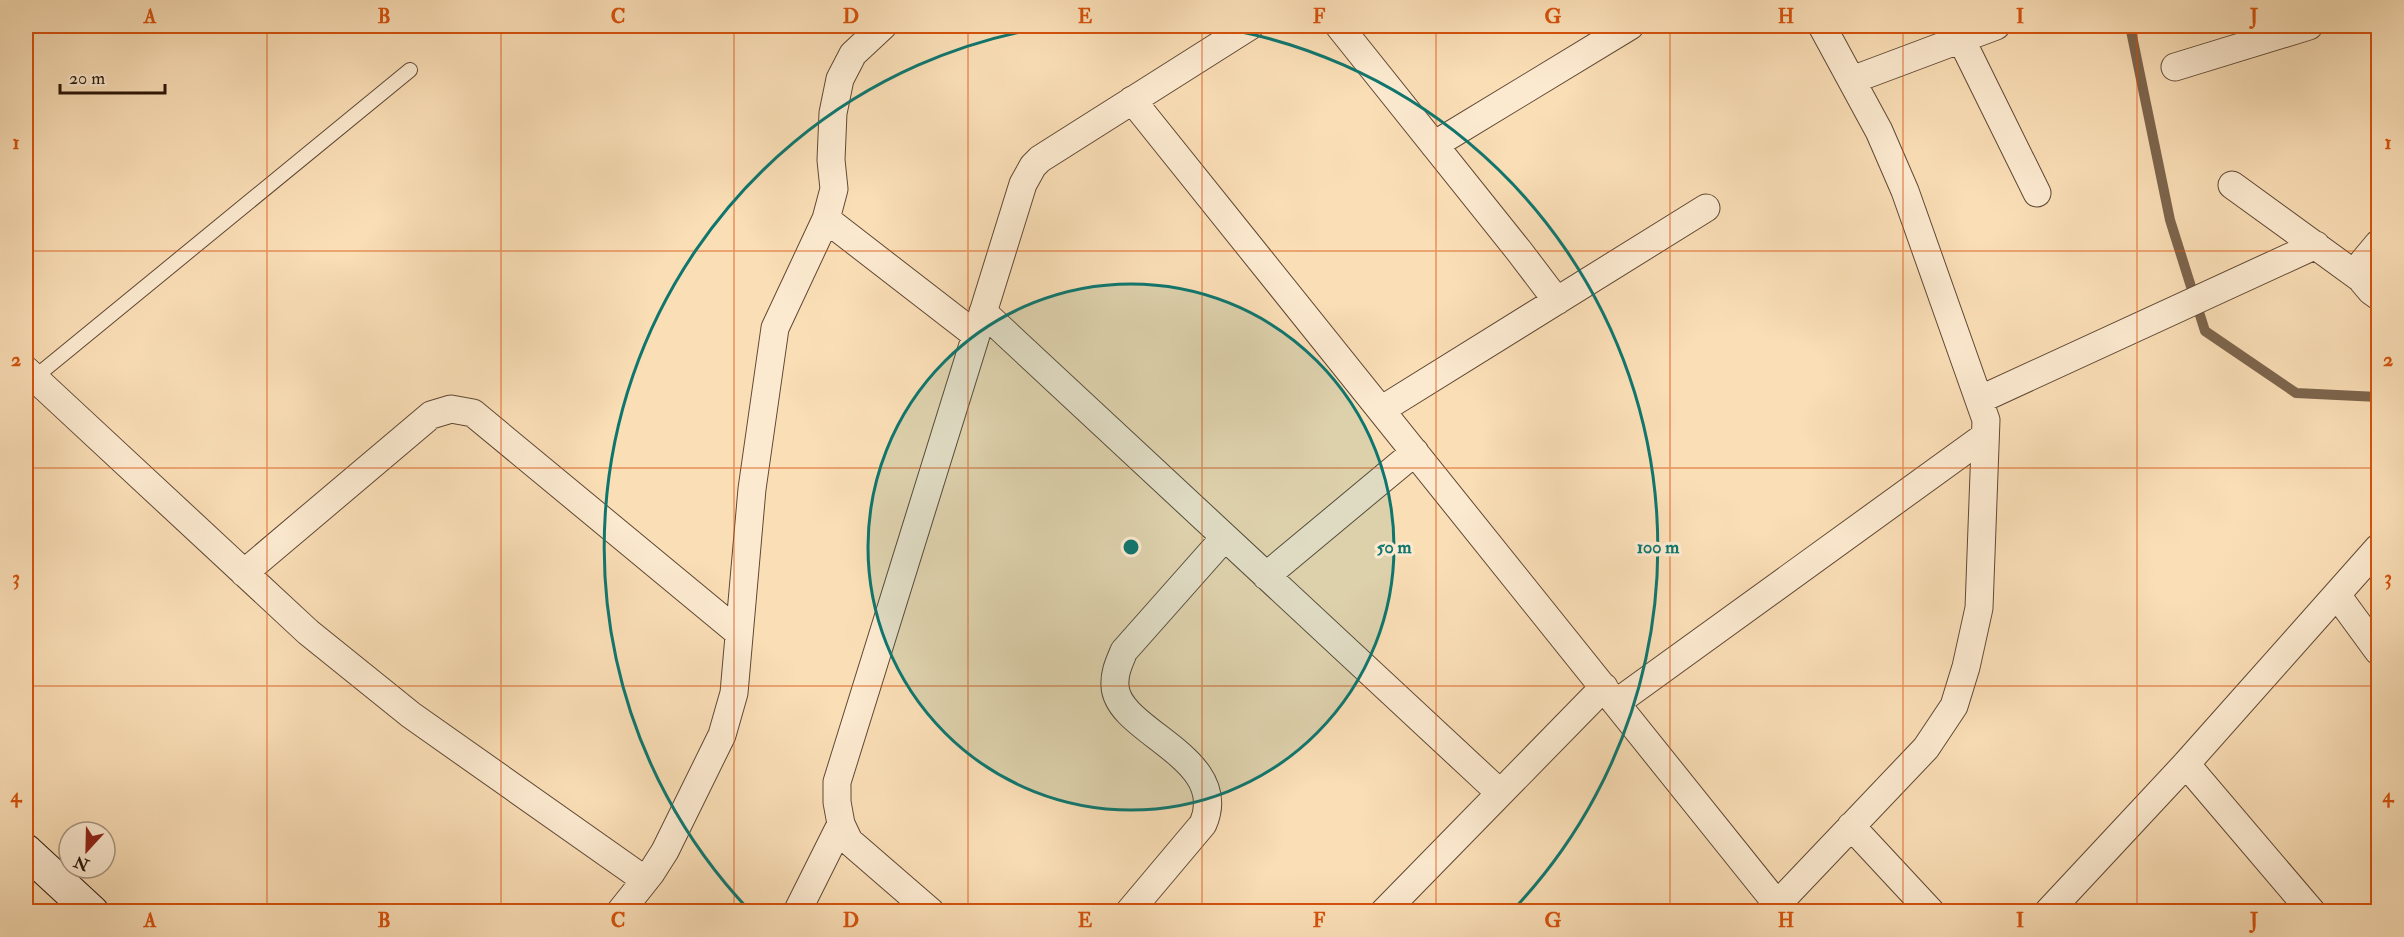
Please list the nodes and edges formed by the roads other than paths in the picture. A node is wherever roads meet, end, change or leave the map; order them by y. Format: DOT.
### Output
graph roads {
  1 [pos="883,26"];
  2 [pos="1250,26"];
  3 [pos="1339,26"];
  4 [pos="1630,26"];
  5 [pos="1822,26"];
  6 [pos="1996,26"];
  7 [pos="2309,26"];
  8 [pos="1960,39"];
  9 [pos="2175,67"];
  10 [pos="410,70"];
  11 [pos="1852,80"];
  12 [pos="1132,100"];
  13 [pos="1434,146"];
  14 [pos="2232,185"];
  15 [pos="2037,193"];
  16 [pos="1706,208"];
  17 [pos="826,219"];
  18 [pos="2379,244"];
  19 [pos="2316,245"];
  20 [pos="2369,286"];
  21 [pos="1557,302"];
  22 [pos="979,323"];
  23 [pos="30,374"];
  24 [pos="1979,400"];
  25 [pos="1382,411"];
  26 [pos="1985,436"];
  27 [pos="1414,452"];
  28 [pos="1225,537"];
  29 [pos="2379,548"];
  30 [pos="244,573"];
  31 [pos="1266,576"];
  32 [pos="2337,595"];
  33 [pos="739,633"];
  34 [pos="2379,651"];
  35 [pos="1610,695"];
  36 [pos="2186,764"];
  37 [pos="1500,793"];
  38 [pos="841,824"];
  39 [pos="1851,826"];
  40 [pos="26,851"];
  41 [pos="645,880"];
  42 [pos="1773,908"];
  43 [pos="627,909"];
  44 [pos="92,912"];
  45 [pos="797,912"];
  46 [pos="931,912"];
  47 [pos="1129,912"];
  48 [pos="1384,912"];
  49 [pos="1931,912"];
  50 [pos="2048,912"];
  51 [pos="2312,912"];
  1 -- 17 [label="street"];
  2 -- 12 [label="street"];
  3 -- 13 [label="street"];
  4 -- 13 [label="street"];
  5 -- 11 [label="street"];
  6 -- 8 [label="street"];
  7 -- 9 [label="street"];
  8 -- 11 [label="street"];
  8 -- 15 [label="street"];
  10 -- 23 [label="lane"];
  11 -- 24 [label="street"];
  12 -- 22 [label="street"];
  12 -- 25 [label="street"];
  13 -- 21 [label="street"];
  14 -- 19 [label="street"];
  16 -- 21 [label="street"];
  17 -- 22 [label="street"];
  17 -- 33 [label="street"];
  18 -- 20 [label="street"];
  19 -- 20 [label="street"];
  19 -- 24 [label="street"];
  21 -- 25 [label="street"];
  22 -- 28 [label="street"];
  22 -- 38 [label="street"];
  23 -- 30 [label="street"];
  24 -- 26 [label="street"];
  25 -- 27 [label="street"];
  26 -- 35 [label="street"];
  26 -- 39 [label="street"];
  27 -- 31 [label="street"];
  27 -- 35 [label="street"];
  28 -- 31 [label="street"];
  28 -- 47 [label="street"];
  29 -- 32 [label="street"];
  30 -- 33 [label="street"];
  30 -- 41 [label="street"];
  31 -- 37 [label="street"];
  32 -- 34 [label="street"];
  32 -- 36 [label="street"];
  33 -- 41 [label="street"];
  35 -- 37 [label="street"];
  35 -- 42 [label="street"];
  36 -- 50 [label="street"];
  36 -- 51 [label="street"];
  37 -- 48 [label="street"];
  38 -- 45 [label="street"];
  38 -- 46 [label="street"];
  39 -- 42 [label="street"];
  39 -- 49 [label="street"];
  40 -- 44 [label="main road"];
  41 -- 43 [label="street"];
}
